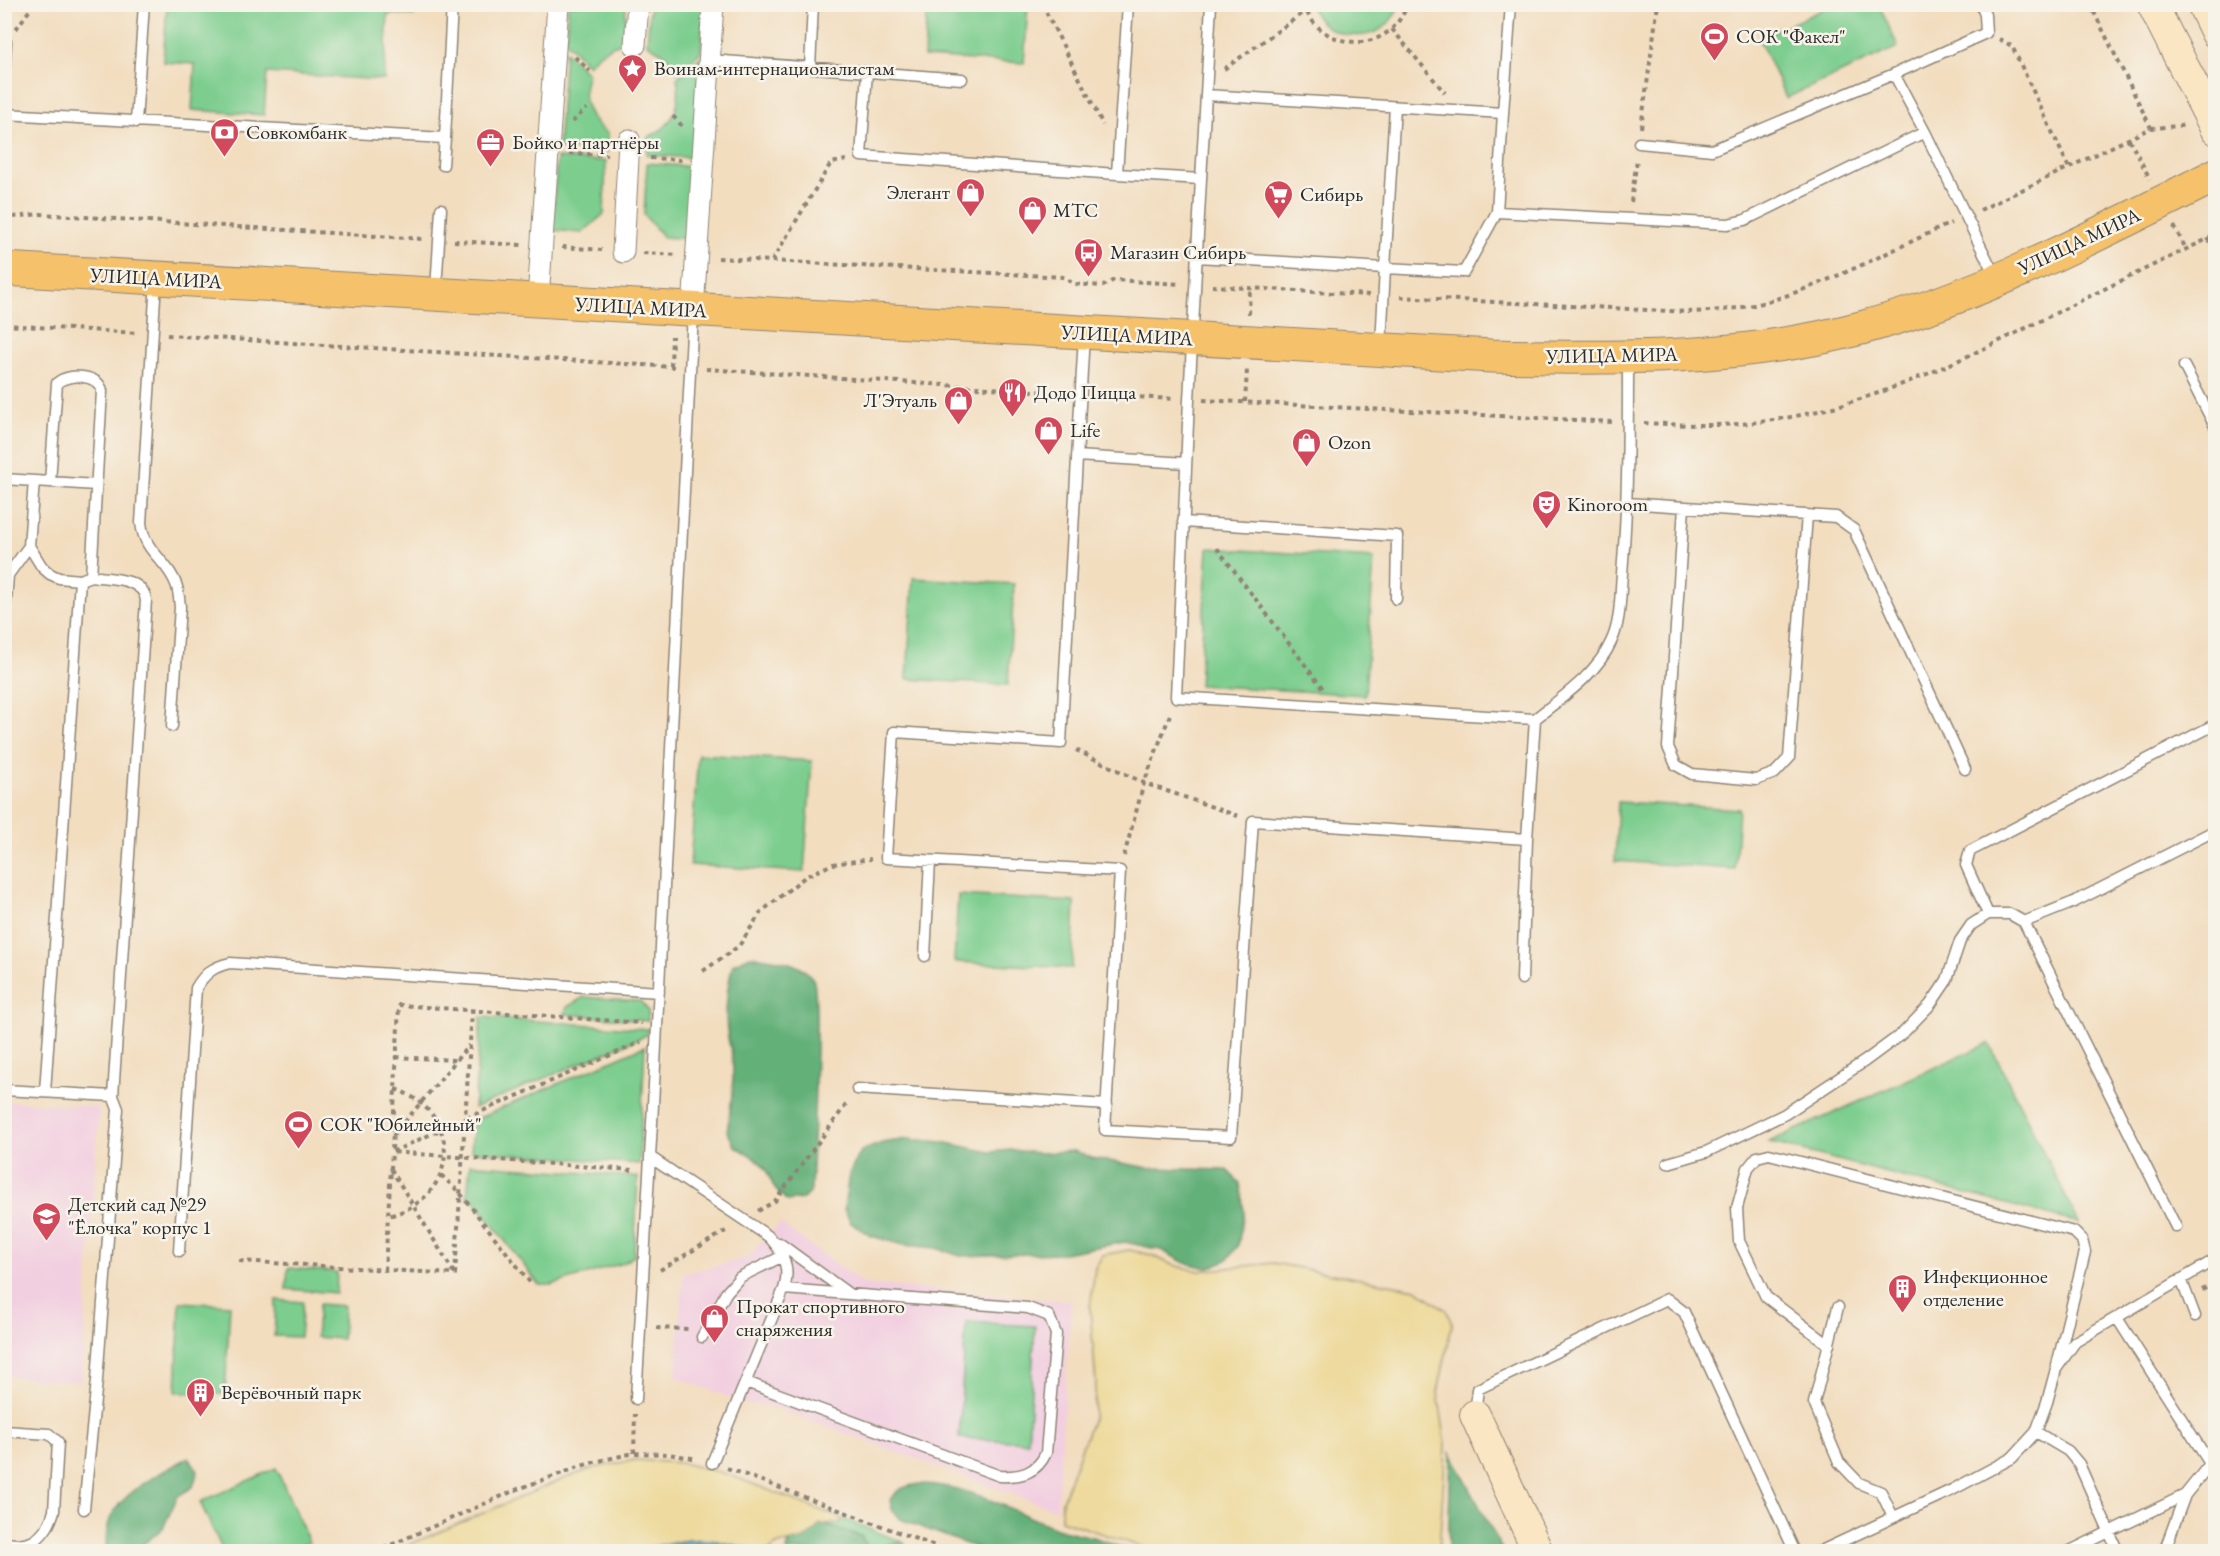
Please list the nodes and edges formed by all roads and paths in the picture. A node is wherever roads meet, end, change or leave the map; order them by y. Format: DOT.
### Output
graph roads {
  1 [pos="34,4"];
  2 [pos="144,4"];
  3 [pos="452,4"];
  4 [pos="558,4"];
  5 [pos="638,4"];
  6 [pos="713,4"];
  7 [pos="813,4"];
  8 [pos="1042,4"];
  9 [pos="1128,4"];
  10 [pos="1211,4"];
  11 [pos="1304,4"];
  12 [pos="1408,4"];
  13 [pos="1511,4"];
  14 [pos="1658,4"];
  15 [pos="1981,4"];
  16 [pos="2090,4"];
  17 [pos="2152,4"];
  18 [pos="2202,4"];
  19 [pos="1306,11"];
  20 [pos="1392,29"];
  21 [pos="1986,33"];
  22 [pos="2216,33"];
  23 [pos="5,42"];
  24 [pos="635,45"];
  25 [pos="710,60"];
  26 [pos="810,68"];
  27 [pos="1207,69"];
  28 [pos="867,72"];
  29 [pos="1894,74"];
  30 [pos="962,78"];
  31 [pos="4,81"];
  32 [pos="1206,95"];
  33 [pos="1395,107"];
  34 [pos="1445,110"];
  35 [pos="1503,113"];
  36 [pos="4,114"];
  37 [pos="136,122"];
  38 [pos="2216,130"];
  39 [pos="1925,132"];
  40 [pos="445,138"];
  41 [pos="629,140"];
  42 [pos="1639,143"];
  43 [pos="1118,155"];
  44 [pos="861,156"];
  45 [pos="443,165"];
  46 [pos="2069,168"];
  47 [pos="1117,174"];
  48 [pos="2216,175"];
  49 [pos="1201,179"];
  50 [pos="441,209"];
  51 [pos="1497,212"];
  52 [pos="1967,216"];
  53 [pos="4,218"];
  54 [pos="1628,220"];
  55 [pos="2216,235"];
  56 [pos="2208,238"];
  57 [pos="439,240"];
  58 [pos="542,246"];
  59 [pos="622,252"];
  60 [pos="2216,253"];
  61 [pos="697,256"];
  62 [pos="1197,257"];
  63 [pos="772,261"];
  64 [pos="1385,268"];
  65 [pos="4,269"];
  66 [pos="156,278"];
  67 [pos="1997,279"];
  68 [pos="1195,285"];
  69 [pos="436,294"];
  70 [pos="1384,296"];
  71 [pos="538,300"];
  72 [pos="693,310"];
  73 [pos="4,325"];
  74 [pos="1084,333"];
  75 [pos="153,334"];
  76 [pos="1192,338"];
  77 [pos="1380,348"];
  78 [pos="1628,357"];
  79 [pos="2184,366"];
  80 [pos="689,368"];
  81 [pos="1081,394"];
  82 [pos="1189,399"];
  83 [pos="1628,423"];
  84 [pos="2216,428"];
  85 [pos="1077,456"];
  86 [pos="1186,463"];
  87 [pos="4,479"];
  88 [pos="34,481"];
  89 [pos="50,482"];
  90 [pos="96,485"];
  91 [pos="1626,503"];
  92 [pos="1684,507"];
  93 [pos="1807,515"];
  94 [pos="1183,522"];
  95 [pos="29,546"];
  96 [pos="1217,548"];
  97 [pos="85,578"];
  98 [pos="1396,599"];
  99 [pos="4,627"];
  100 [pos="1176,697"];
  101 [pos="1337,707"];
  102 [pos="1535,719"];
  103 [pos="2216,724"];
  104 [pos="172,726"];
  105 [pos="1061,743"];
  106 [pos="1965,769"];
  107 [pos="1144,783"];
  108 [pos="1253,821"];
  109 [pos="2216,830"];
  110 [pos="1527,839"];
  111 [pos="886,858"];
  112 [pos="930,861"];
  113 [pos="1120,872"];
  114 [pos="1988,914"];
  115 [pos="2024,922"];
  116 [pos="926,956"];
  117 [pos="703,971"];
  118 [pos="1522,980"];
  119 [pos="656,992"];
  120 [pos="472,1011"];
  121 [pos="650,1038"];
  122 [pos="470,1045"];
  123 [pos="396,1057"];
  124 [pos="456,1060"];
  125 [pos="4,1089"];
  126 [pos="395,1089"];
  127 [pos="857,1089"];
  128 [pos="45,1092"];
  129 [pos="113,1096"];
  130 [pos="421,1103"];
  131 [pos="1107,1105"];
  132 [pos="464,1119"];
  133 [pos="441,1130"];
  134 [pos="393,1136"];
  135 [pos="392,1152"];
  136 [pos="445,1155"];
  137 [pos="463,1157"];
  138 [pos="650,1157"];
  139 [pos="1668,1163"];
  140 [pos="391,1169"];
  141 [pos="642,1171"];
  142 [pos="441,1175"];
  143 [pos="460,1193"];
  144 [pos="414,1207"];
  145 [pos="388,1216"];
  146 [pos="744,1220"];
  147 [pos="2176,1227"];
  148 [pos="769,1236"];
  149 [pos="179,1251"];
  150 [pos="783,1256"];
  151 [pos="2216,1259"];
  152 [pos="239,1261"];
  153 [pos="385,1270"];
  154 [pos="455,1274"];
  155 [pos="2181,1279"];
  156 [pos="644,1280"];
  157 [pos="532,1285"];
  158 [pos="784,1289"];
  159 [pos="849,1294"];
  160 [pos="1838,1307"];
  161 [pos="2195,1316"];
  162 [pos="2117,1318"];
  163 [pos="640,1327"];
  164 [pos="704,1334"];
  165 [pos="1829,1345"];
  166 [pos="2056,1369"];
  167 [pos="746,1383"];
  168 [pos="636,1399"];
  169 [pos="1475,1415"];
  170 [pos="4,1431"];
  171 [pos="2036,1432"];
  172 [pos="634,1453"];
  173 [pos="712,1463"];
  174 [pos="2213,1468"];
  175 [pos="2185,1495"];
  176 [pos="84,1509"];
  177 [pos="1893,1517"];
  178 [pos="2110,1532"];
  179 [pos="4,1543"];
  180 [pos="375,1551"];
  181 [pos="951,1551"];
  182 [pos="1538,1551"];
  183 [pos="1795,1551"];
  184 [pos="1819,1551"];
  185 [pos="2068,1551"];
  186 [pos="2118,1551"];
  187 [pos="2164,1551"];
  1 -- 23 [label="path"];
  2 -- 37 [label="lane"];
  3 -- 40 [label="lane"];
  4 -- 58 [label="street"];
  5 -- 24 [label="street"];
  6 -- 25 [label="street"];
  7 -- 26 [label="lane"];
  8 -- 43 [label="path"];
  9 -- 43 [label="lane"];
  10 -- 27 [label="lane"];
  11 -- 19 [label="path"];
  12 -- 20 [label="path"];
  13 -- 35 [label="lane"];
  14 -- 42 [label="path"];
  15 -- 21 [label="lane"];
  16 -- 46 [label="path"];
  17 -- 38 [label="main road"];
  18 -- 22 [label="main road"];
  19 -- 20 [label="path"];
  19 -- 27 [label="path"];
  20 -- 34 [label="path"];
  21 -- 29 [label="lane"];
  21 -- 46 [label="path"];
  23 -- 31 [label="lane"];
  25 -- 26 [label="lane"];
  25 -- 61 [label="street"];
  26 -- 28 [label="lane"];
  27 -- 32 [label="lane"];
  28 -- 30 [label="lane"];
  28 -- 44 [label="lane"];
  29 -- 39 [label="lane"];
  29 -- 42 [label="lane"];
  32 -- 33 [label="lane"];
  32 -- 49 [label="lane"];
  33 -- 34 [label="lane"];
  33 -- 64 [label="lane"];
  34 -- 35 [label="lane"];
  35 -- 51 [label="lane"];
  36 -- 37 [label="lane"];
  37 -- 40 [label="lane"];
  39 -- 52 [label="lane"];
  39 -- 54 [label="lane"];
  40 -- 45 [label="lane"];
  41 -- 59 [label="street"];
  42 -- 54 [label="path"];
  43 -- 47 [label="lane"];
  44 -- 47 [label="lane"];
  44 -- 63 [label="path"];
  46 -- 52 [label="path"];
  47 -- 49 [label="lane"];
  48 -- 67 [label="main road, УЛИЦА МИРА"];
  49 -- 62 [label="lane"];
  50 -- 57 [label="lane"];
  51 -- 54 [label="lane"];
  51 -- 64 [label="lane"];
  52 -- 67 [label="lane"];
  52 -- 70 [label="path"];
  53 -- 57 [label="path"];
  55 -- 56 [label="path"];
  56 -- 60 [label="path"];
  56 -- 83 [label="path"];
  57 -- 58 [label="path"];
  57 -- 69 [label="lane"];
  58 -- 59 [label="path"];
  58 -- 71 [label="street"];
  59 -- 61 [label="path"];
  61 -- 63 [label="path"];
  61 -- 72 [label="street"];
  62 -- 64 [label="lane"];
  62 -- 68 [label="lane"];
  63 -- 68 [label="path"];
  64 -- 70 [label="lane"];
  65 -- 66 [label="main road, УЛИЦА МИРА"];
  66 -- 69 [label="main road, УЛИЦА МИРА"];
  66 -- 75 [label="lane"];
  67 -- 78 [label="main road, УЛИЦА МИРА"];
  68 -- 70 [label="path"];
  68 -- 76 [label="lane"];
  69 -- 71 [label="main road, УЛИЦА МИРА"];
  70 -- 77 [label="lane"];
  71 -- 72 [label="main road, УЛИЦА МИРА"];
  72 -- 74 [label="main road, УЛИЦА МИРА"];
  72 -- 80 [label="lane"];
  73 -- 75 [label="path"];
  74 -- 76 [label="main road, УЛИЦА МИРА"];
  74 -- 81 [label="lane"];
  75 -- 80 [label="path"];
  75 -- 104 [label="lane"];
  76 -- 77 [label="main road, УЛИЦА МИРА"];
  76 -- 82 [label="lane"];
  77 -- 78 [label="main road, УЛИЦА МИРА"];
  78 -- 83 [label="lane"];
  79 -- 84 [label="lane"];
  80 -- 81 [label="path"];
  80 -- 119 [label="lane"];
  81 -- 82 [label="path"];
  81 -- 85 [label="lane"];
  82 -- 83 [label="path"];
  82 -- 86 [label="lane"];
  83 -- 91 [label="lane"];
  85 -- 86 [label="lane"];
  85 -- 105 [label="lane"];
  86 -- 94 [label="lane"];
  87 -- 88 [label="lane"];
  88 -- 89 [label="lane"];
  88 -- 95 [label="lane"];
  89 -- 90 [label="lane"];
  89 -- 90 [label="lane"];
  90 -- 97 [label="lane"];
  91 -- 92 [label="lane"];
  91 -- 102 [label="lane"];
  92 -- 93 [label="lane"];
  92 -- 93 [label="lane"];
  93 -- 106 [label="lane"];
  94 -- 98 [label="lane"];
  94 -- 100 [label="lane"];
  95 -- 97 [label="lane"];
  95 -- 99 [label="lane"];
  96 -- 101 [label="path"];
  97 -- 128 [label="lane"];
  97 -- 129 [label="lane"];
  100 -- 101 [label="lane"];
  100 -- 107 [label="path"];
  101 -- 102 [label="lane"];
  102 -- 110 [label="lane"];
  103 -- 114 [label="lane"];
  105 -- 107 [label="path"];
  105 -- 111 [label="lane"];
  107 -- 108 [label="path"];
  107 -- 113 [label="path"];
  108 -- 110 [label="lane"];
  108 -- 131 [label="lane"];
  109 -- 115 [label="lane"];
  110 -- 118 [label="lane"];
  111 -- 112 [label="lane"];
  111 -- 117 [label="path"];
  112 -- 113 [label="lane"];
  112 -- 116 [label="lane"];
  113 -- 131 [label="lane"];
  114 -- 115 [label="lane"];
  114 -- 139 [label="lane"];
  115 -- 147 [label="lane"];
  119 -- 120 [label="path"];
  119 -- 138 [label="lane"];
  119 -- 149 [label="lane"];
  120 -- 122 [label="path"];
  120 -- 123 [label="path"];
  121 -- 132 [label="path"];
  122 -- 124 [label="path"];
  122 -- 132 [label="path"];
  123 -- 124 [label="path"];
  123 -- 126 [label="path"];
  124 -- 130 [label="path"];
  125 -- 128 [label="lane"];
  126 -- 130 [label="path"];
  126 -- 134 [label="path"];
  127 -- 131 [label="lane"];
  127 -- 146 [label="path"];
  128 -- 129 [label="lane"];
  129 -- 176 [label="lane"];
  130 -- 133 [label="path"];
  130 -- 134 [label="path"];
  132 -- 133 [label="path"];
  132 -- 137 [label="path"];
  133 -- 135 [label="path"];
  133 -- 136 [label="path"];
  134 -- 135 [label="path"];
  135 -- 136 [label="path"];
  135 -- 140 [label="path"];
  136 -- 137 [label="path"];
  136 -- 142 [label="path"];
  137 -- 141 [label="path"];
  137 -- 143 [label="path"];
  138 -- 146 [label="lane"];
  138 -- 156 [label="lane"];
  140 -- 144 [label="path"];
  140 -- 145 [label="path"];
  142 -- 143 [label="path"];
  142 -- 144 [label="path"];
  143 -- 154 [label="path"];
  143 -- 157 [label="path"];
  144 -- 145 [label="path"];
  144 -- 154 [label="path"];
  145 -- 153 [label="path"];
  146 -- 148 [label="lane"];
  146 -- 156 [label="path"];
  148 -- 150 [label="lane"];
  148 -- 159 [label="lane"];
  150 -- 158 [label="lane"];
  150 -- 164 [label="lane"];
  151 -- 155 [label="lane"];
  152 -- 153 [label="path"];
  153 -- 154 [label="path"];
  155 -- 161 [label="lane"];
  155 -- 162 [label="lane"];
  156 -- 163 [label="lane"];
  158 -- 159 [label="lane"];
  158 -- 167 [label="lane"];
  159 -- 167 [label="lane"];
  160 -- 165 [label="lane"];
  162 -- 166 [label="lane"];
  162 -- 174 [label="lane"];
  163 -- 164 [label="path"];
  163 -- 168 [label="lane"];
  165 -- 166 [label="lane"];
  165 -- 177 [label="lane"];
  166 -- 171 [label="lane"];
  167 -- 173 [label="lane"];
  168 -- 172 [label="path"];
  169 -- 182 [label="main road"];
  169 -- 183 [label="lane"];
  170 -- 179 [label="lane"];
  171 -- 177 [label="lane"];
  171 -- 178 [label="lane"];
  172 -- 173 [label="path"];
  172 -- 180 [label="path"];
  173 -- 181 [label="path"];
  174 -- 175 [label="lane"];
  175 -- 178 [label="lane"];
  175 -- 187 [label="lane"];
  177 -- 184 [label="lane"];
  178 -- 185 [label="lane"];
  178 -- 186 [label="lane"];
}
